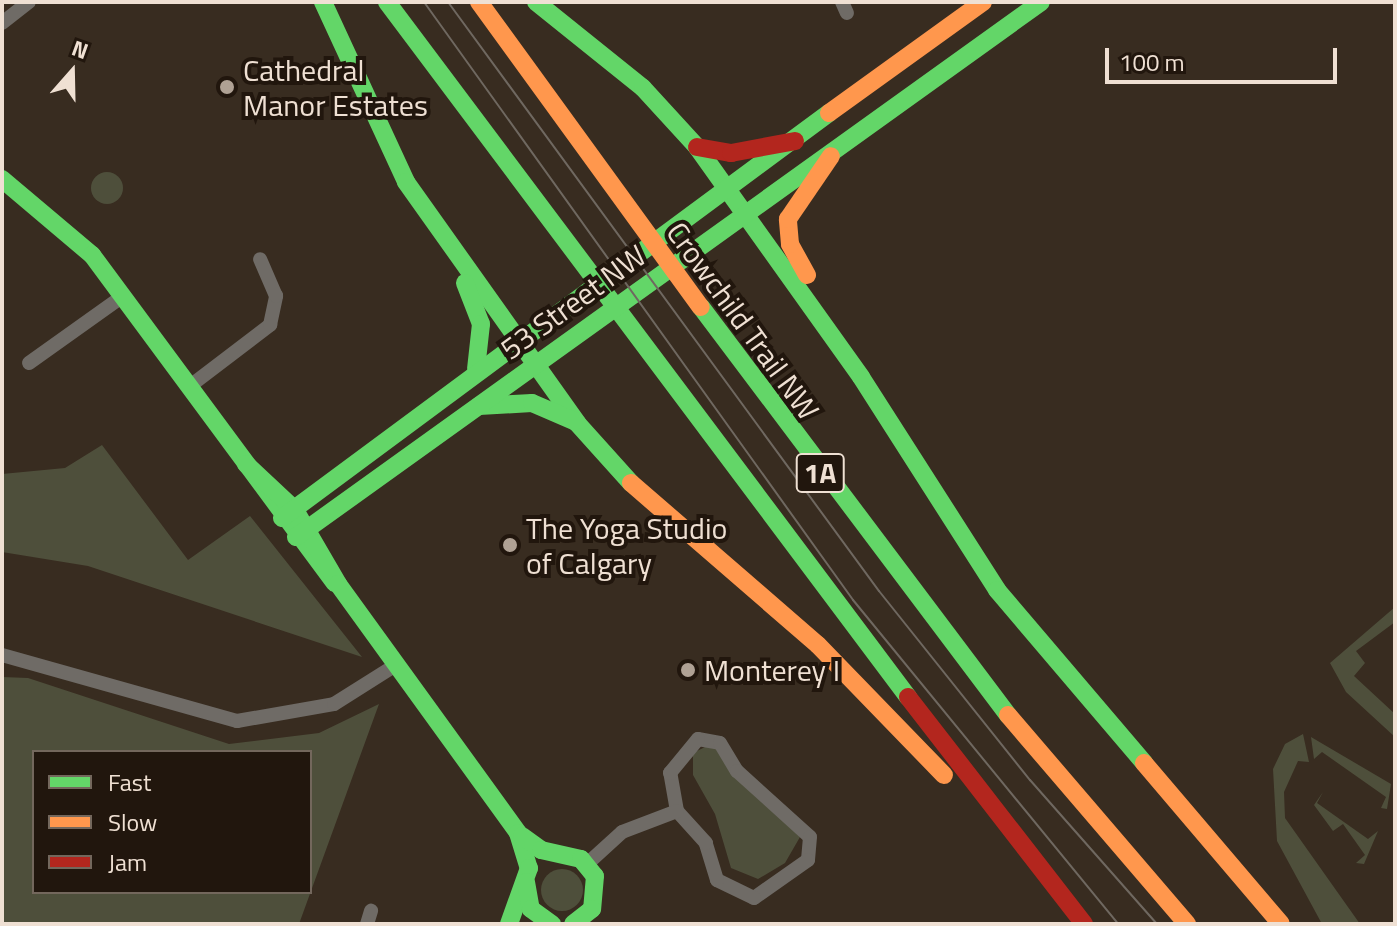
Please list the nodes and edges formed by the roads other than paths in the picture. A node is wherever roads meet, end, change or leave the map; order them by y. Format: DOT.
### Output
graph roads {
  1 [pos="29,2"];
  2 [pos="323,2"];
  3 [pos="387,2"];
  4 [pos="479,2"];
  5 [pos="536,2"];
  6 [pos="983,2"];
  7 [pos="1041,2"];
  8 [pos="2,23"];
  9 [pos="795,141"];
  10 [pos="697,147"];
  11 [pos="831,156"];
  12 [pos="2,179"];
  13 [pos="728,190"];
  14 [pos="747,215"];
  15 [pos="260,259"];
  16 [pos="461,263"];
  17 [pos="123,296"];
  18 [pos="519,339"];
  19 [pos="29,363"];
  20 [pos="536,364"];
  21 [pos="476,369"];
  22 [pos="861,377"];
  23 [pos="190,386"];
  24 [pos="479,406"];
  25 [pos="577,423"];
  26 [pos="289,514"];
  27 [pos="302,533"];
  28 [pos="2,655"];
  29 [pos="394,666"];
  30 [pos="677,811"];
  31 [pos="518,833"];
  32 [pos="587,864"];
  33 [pos="1038,874"];
  34 [pos="526,882"];
  35 [pos="593,916"];
  36 [pos="509,924"];
  37 [pos="548,924"];
  38 [pos="573,924"];
  39 [pos="1084,924"];
  40 [pos="1187,924"];
  41 [pos="1281,924"];
  1 -- 8 [label="street"];
  2 -- 16 [label="main road"];
  3 -- 33 [label="main road, 1A"];
  4 -- 40 [label="main road, Crowchild Trail NW / 1A"];
  5 -- 10 [label="main road"];
  6 -- 9 [label="main road, 53 Street NW"];
  7 -- 11 [label="main road, 53 Street NW"];
  9 -- 10 [label="main road"];
  9 -- 13 [label="main road, 53 Street NW"];
  10 -- 13 [label="main road"];
  11 -- 14 [label="main road, 53 Street NW"];
  11 -- 22 [label="main road"];
  12 -- 17 [label="main road"];
  13 -- 14 [label="main road"];
  13 -- 18 [label="main road, 53 Street NW"];
  14 -- 20 [label="main road, 53 Street NW"];
  14 -- 22 [label="main road"];
  15 -- 23 [label="street"];
  16 -- 18 [label="main road"];
  16 -- 21 [label="main road"];
  17 -- 19 [label="street"];
  17 -- 23 [label="main road"];
  18 -- 20 [label="main road"];
  18 -- 21 [label="main road, 53 Street NW"];
  20 -- 24 [label="main road, 53 Street NW"];
  20 -- 25 [label="main road"];
  21 -- 26 [label="main road, 53 Street NW"];
  22 -- 41 [label="main road"];
  23 -- 26 [label="main road"];
  24 -- 25 [label="main road"];
  24 -- 27 [label="main road, 53 Street NW"];
  25 -- 33 [label="main road"];
  26 -- 27 [label="main road"];
  27 -- 29 [label="main road"];
  28 -- 29 [label="street"];
  29 -- 31 [label="main road"];
  30 -- 30 [label="street"];
  30 -- 32 [label="street"];
  31 -- 32 [label="main road"];
  31 -- 34 [label="main road"];
  32 -- 35 [label="main road"];
  33 -- 39 [label="main road, 1A"];
  34 -- 36 [label="main road"];
  34 -- 37 [label="main road"];
  35 -- 38 [label="main road"];
}
